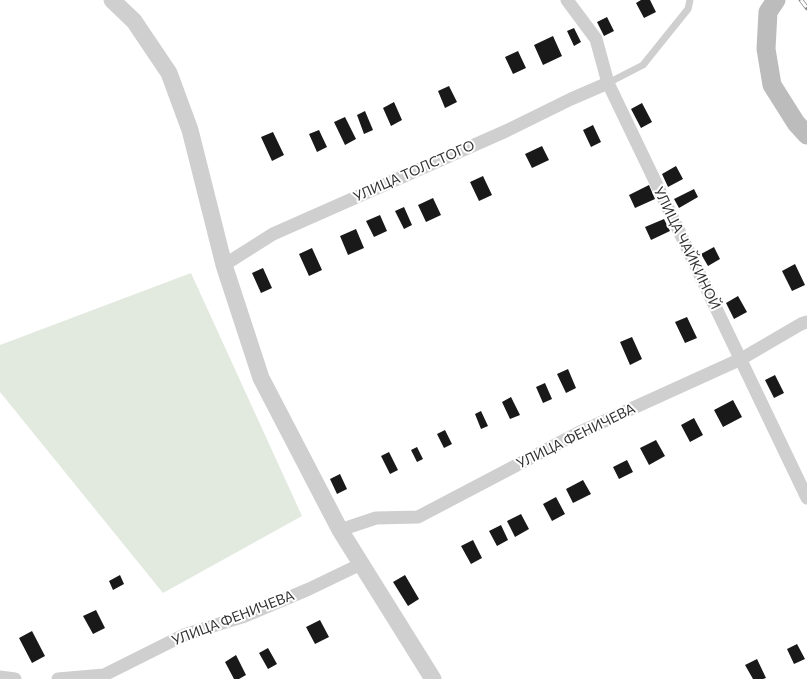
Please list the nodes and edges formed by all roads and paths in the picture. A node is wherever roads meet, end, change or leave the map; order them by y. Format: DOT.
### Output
graph roads {
  1 [pos="112,0"];
  2 [pos="567,0"];
  3 [pos="690,0"];
  4 [pos="776,0"];
  5 [pos="608,83"];
  6 [pos="807,135"];
  7 [pos="224,265"];
  8 [pos="807,322"];
  9 [pos="741,359"];
  10 [pos="807,498"];
  11 [pos="340,530"];
  12 [pos="361,564"];
  13 [pos="0,677"];
  14 [pos="15,679"];
  15 [pos="60,679"];
  16 [pos="433,679"];
  1 -- 7 [label="street"];
  2 -- 5 [label="street, УЛИЦА ЧАЙКИНОЙ"];
  3 -- 5 [label="lane"];
  4 -- 6 [label="main road"];
  5 -- 7 [label="street, УЛИЦА ТОЛСТОГО"];
  5 -- 9 [label="street, УЛИЦА ЧАЙКИНОЙ"];
  7 -- 11 [label="street"];
  8 -- 9 [label="street, УЛИЦА ФЕНИЧЕВА"];
  9 -- 10 [label="street, УЛИЦА ЧАЙКИНОЙ"];
  9 -- 11 [label="street, УЛИЦА ФЕНИЧЕВА"];
  11 -- 12 [label="street"];
  12 -- 15 [label="street, УЛИЦА ФЕНИЧЕВА"];
  12 -- 16 [label="street"];
  13 -- 14 [label="street"];
}
